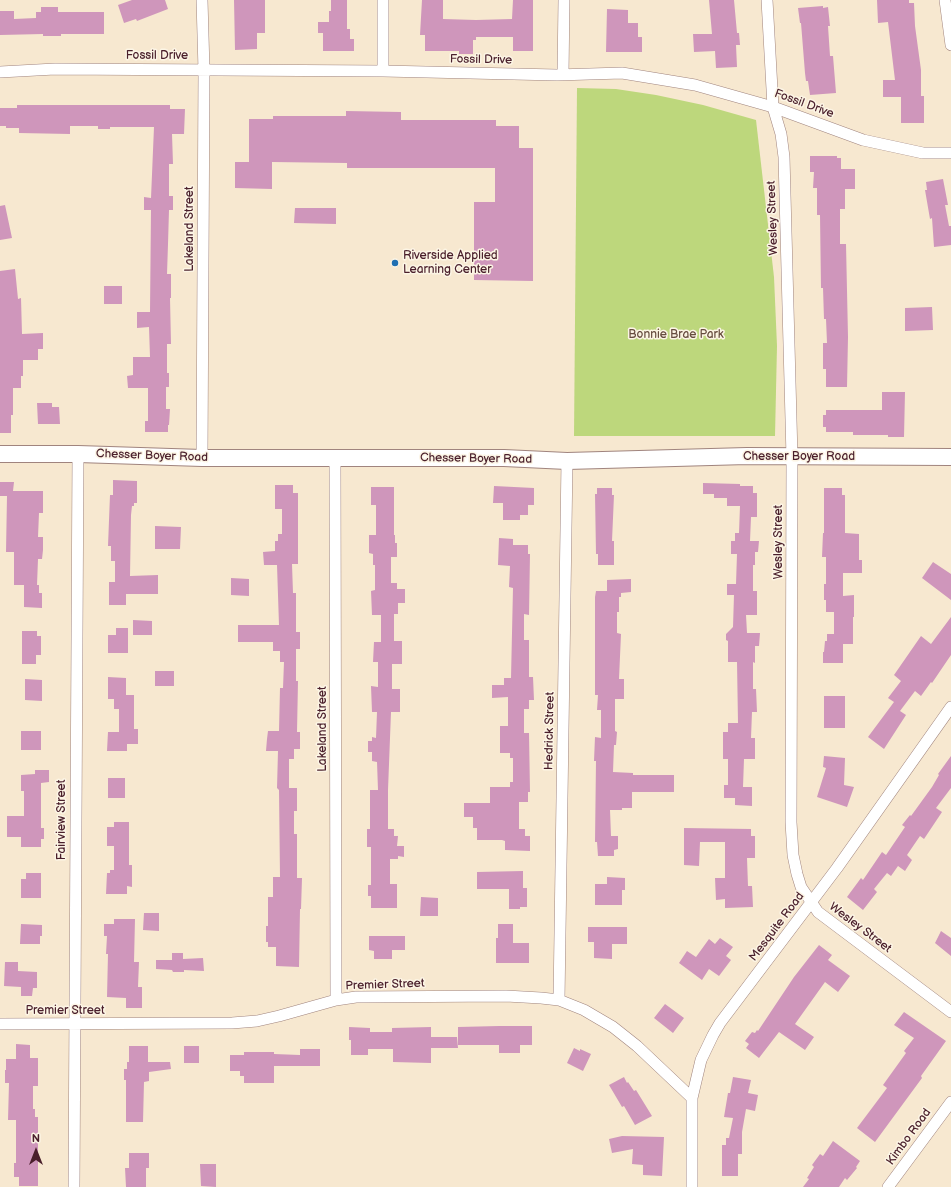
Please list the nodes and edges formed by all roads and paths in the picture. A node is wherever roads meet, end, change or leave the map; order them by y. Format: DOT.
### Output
graph roads {
  1 [pos="202,0"];
  2 [pos="383,0"];
  3 [pos="564,0"];
  4 [pos="767,0"];
  5 [pos="945,0"];
  6 [pos="951,45"];
  7 [pos="204,70"];
  8 [pos="383,71"];
  9 [pos="0,72"];
  10 [pos="563,75"];
  11 [pos="774,107"];
  12 [pos="951,153"];
  13 [pos="0,454"];
  14 [pos="78,454"];
  15 [pos="792,457"];
  16 [pos="951,457"];
  17 [pos="202,458"];
  18 [pos="335,458"];
  19 [pos="567,462"];
  20 [pos="951,707"];
  21 [pos="811,903"];
  22 [pos="336,1000"];
  23 [pos="559,1000"];
  24 [pos="951,1012"];
  25 [pos="0,1024"];
  26 [pos="74,1024"];
  27 [pos="692,1098"];
  28 [pos="951,1102"];
  29 [pos="74,1187"];
  30 [pos="692,1187"];
  31 [pos="888,1187"];
  1 -- 7 [label="street, Lakeland Street"];
  2 -- 8 [label="street"];
  3 -- 10 [label="street"];
  4 -- 11 [label="street, Wesley Street"];
  5 -- 6 [label="street"];
  7 -- 8 [label="street, Fossil Drive"];
  7 -- 9 [label="street, Fossil Drive"];
  7 -- 17 [label="street, Lakeland Street"];
  8 -- 10 [label="street, Fossil Drive"];
  10 -- 11 [label="street, Fossil Drive"];
  11 -- 12 [label="street, Fossil Drive"];
  11 -- 15 [label="street, Wesley Street"];
  13 -- 14 [label="street, Chesser Boyer Road"];
  14 -- 17 [label="street, Chesser Boyer Road"];
  14 -- 26 [label="street, Fairview Street"];
  15 -- 16 [label="street, Chesser Boyer Road"];
  15 -- 19 [label="street, Chesser Boyer Road"];
  15 -- 21 [label="street, Wesley Street"];
  17 -- 18 [label="street, Chesser Boyer Road"];
  18 -- 19 [label="street, Chesser Boyer Road"];
  18 -- 22 [label="street, Lakeland Street"];
  19 -- 23 [label="street, Hedrick Street"];
  20 -- 21 [label="street, Mesquite Road"];
  21 -- 24 [label="street, Wesley Street"];
  21 -- 27 [label="street, Mesquite Road"];
  22 -- 23 [label="street, Premier Street"];
  22 -- 26 [label="street, Premier Street"];
  23 -- 27 [label="street, Premier Street"];
  25 -- 26 [label="street, Premier Street"];
  26 -- 29 [label="street, Fairview Street"];
  27 -- 30 [label="street, Mesquite Road"];
  28 -- 31 [label="street, Kimbo Road"];
}
